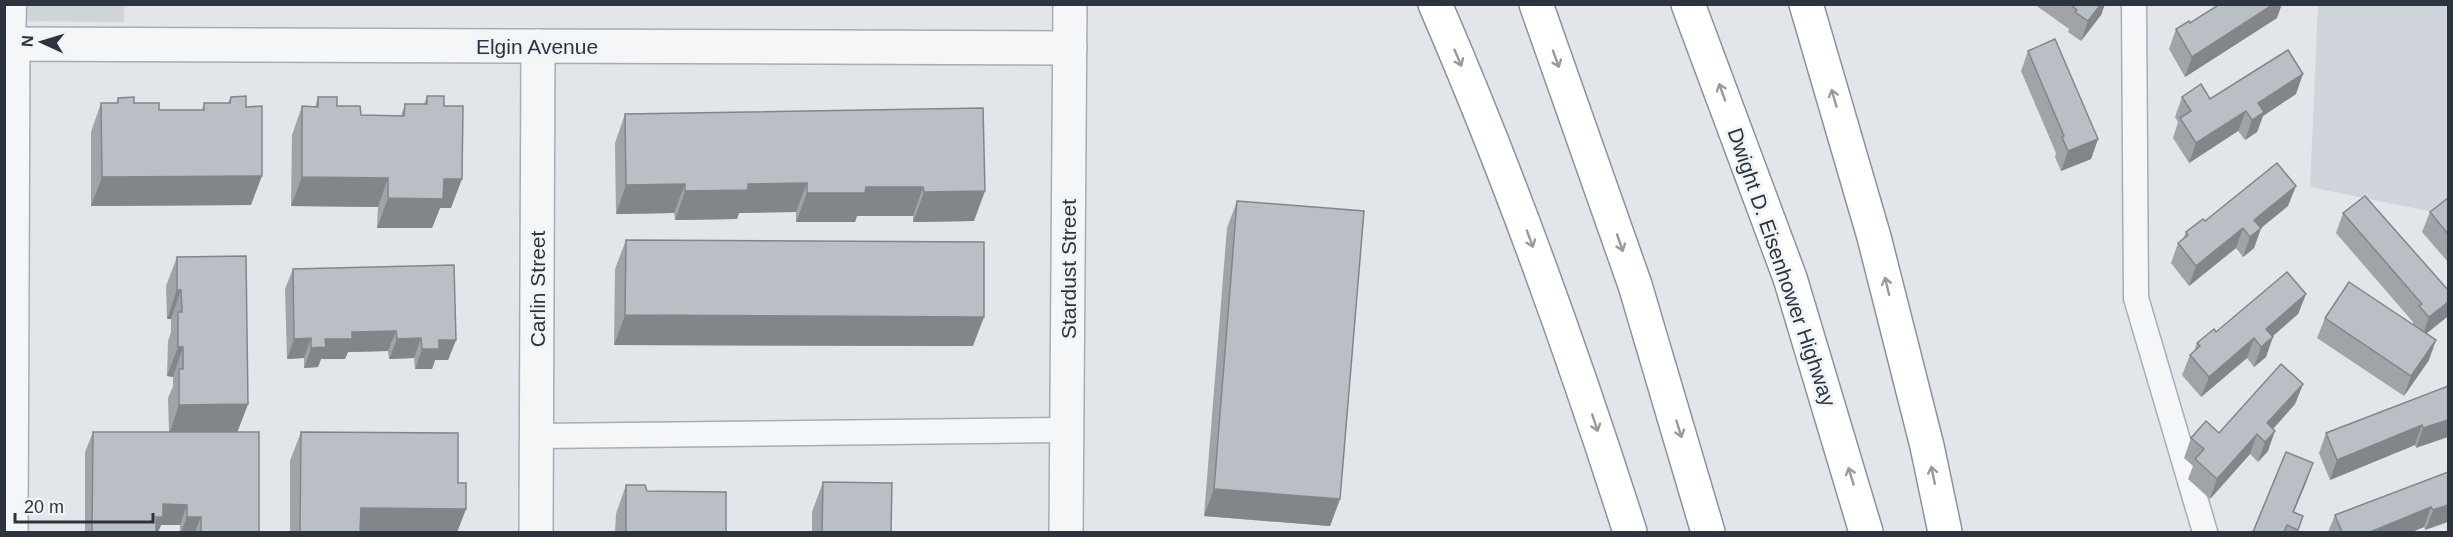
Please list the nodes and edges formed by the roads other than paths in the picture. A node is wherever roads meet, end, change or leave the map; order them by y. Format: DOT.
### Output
graph roads {
  1 [pos="14,4"];
  2 [pos="1070,4"];
  3 [pos="1435,4"];
  4 [pos="1536,4"];
  5 [pos="1688,4"];
  6 [pos="1806,4"];
  7 [pos="2134,4"];
  8 [pos="9,44"];
  9 [pos="538,46"];
  10 [pos="1070,48"];
  11 [pos="1067,430"];
  12 [pos="537,436"];
  13 [pos="11,532"];
  14 [pos="536,532"];
  15 [pos="1066,532"];
  16 [pos="1630,532"];
  17 [pos="1708,532"];
  18 [pos="1866,532"];
  19 [pos="1945,532"];
  20 [pos="2205,532"];
  1 -- 8 [label="lane"];
  2 -- 10 [label="street, Stardust Street"];
  3 -- 16 [label="highway, one-way"];
  4 -- 17 [label="highway, one-way"];
  18 -- 5 [label="highway, Dwight D. Eisenhower Highway, one-way"];
  19 -- 6 [label="highway, one-way"];
  7 -- 20 [label="lane"];
  8 -- 9 [label="street, Elgin Avenue"];
  8 -- 13 [label="street"];
  9 -- 10 [label="street, Elgin Avenue"];
  9 -- 12 [label="street, Carlin Street"];
  10 -- 11 [label="street, Stardust Street"];
  11 -- 12 [label="lane"];
  11 -- 15 [label="street, Stardust Street"];
  12 -- 14 [label="street, Carlin Street"];
}
